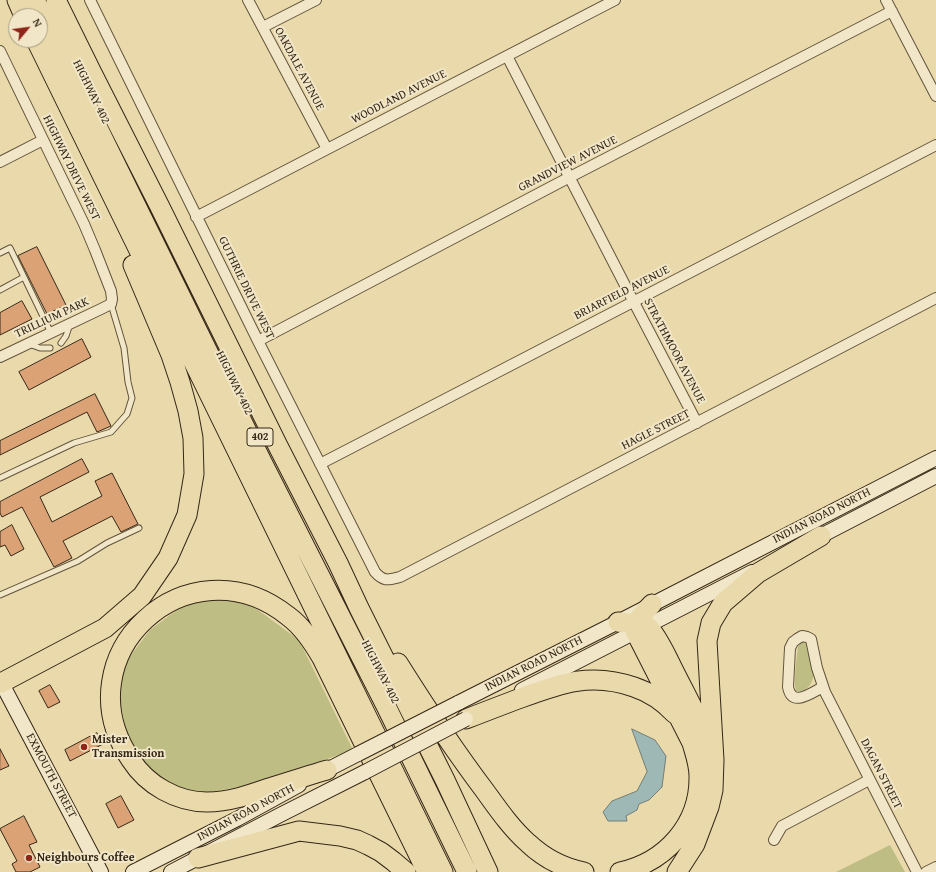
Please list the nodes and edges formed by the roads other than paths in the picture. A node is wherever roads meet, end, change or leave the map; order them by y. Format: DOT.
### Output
graph roads {
  1 [pos="35,0"];
  2 [pos="46,0"];
  3 [pos="56,0"];
  4 [pos="90,0"];
  5 [pos="248,0"];
  6 [pos="316,0"];
  7 [pos="615,0"];
  8 [pos="886,0"];
  9 [pos="892,12"];
  10 [pos="263,28"];
  11 [pos="34,48"];
  12 [pos="40,48"];
  13 [pos="0,51"];
  14 [pos="507,56"];
  15 [pos="936,96"];
  16 [pos="43,140"];
  17 [pos="936,145"];
  18 [pos="327,149"];
  19 [pos="0,162"];
  20 [pos="570,177"];
  21 [pos="196,217"];
  22 [pos="0,252"];
  23 [pos="24,278"];
  24 [pos="0,290"];
  25 [pos="936,298"];
  26 [pos="111,301"];
  27 [pos="634,302"];
  28 [pos="70,324"];
  29 [pos="51,333"];
  30 [pos="258,341"];
  31 [pos="61,343"];
  32 [pos="28,344"];
  33 [pos="50,348"];
  34 [pos="0,357"];
  35 [pos="697,423"];
  36 [pos="936,458"];
  37 [pos="320,464"];
  38 [pos="936,476"];
  39 [pos="0,478"];
  40 [pos="139,528"];
  41 [pos="821,536"];
  42 [pos="338,563"];
  43 [pos="387,580"];
  44 [pos="0,595"];
  45 [pos="652,604"];
  46 [pos="618,622"];
  47 [pos="639,627"];
  48 [pos="1,681"];
  49 [pos="823,687"];
  50 [pos="462,711"];
  51 [pos="688,734"];
  52 [pos="714,760"];
  53 [pos="327,770"];
  54 [pos="869,780"];
  55 [pos="774,840"];
  56 [pos="198,858"];
  57 [pos="936,867"];
  58 [pos="101,872"];
  59 [pos="133,872"];
  60 [pos="171,872"];
  61 [pos="406,872"];
  62 [pos="426,872"];
  63 [pos="444,872"];
  64 [pos="467,872"];
  65 [pos="478,872"];
  66 [pos="488,872"];
  67 [pos="584,872"];
  68 [pos="620,872"];
  69 [pos="678,872"];
  70 [pos="917,872"];
  71 [pos="926,872"];
  1 -- 64 [label="highway"];
  2 -- 65 [label="highway, HIGHWAY 402 / 402"];
  3 -- 42 [label="highway"];
  4 -- 21 [label="street, GUTHRIE DRIVE WEST"];
  5 -- 10 [label="street, OAKDALE AVENUE"];
  6 -- 10 [label="street"];
  7 -- 14 [label="street, WOODLAND AVENUE"];
  8 -- 9 [label="street"];
  9 -- 15 [label="street"];
  9 -- 20 [label="street, GRANDVIEW AVENUE"];
  10 -- 18 [label="street, OAKDALE AVENUE"];
  11 -- 48 [label="highway"];
  12 -- 63 [label="highway, 402"];
  13 -- 16 [label="street, HIGHWAY DRIVE WEST"];
  14 -- 18 [label="street, WOODLAND AVENUE"];
  14 -- 20 [label="street, STRATHMOOR AVENUE"];
  16 -- 19 [label="street"];
  16 -- 26 [label="street, HIGHWAY DRIVE WEST"];
  17 -- 27 [label="street, BRIARFIELD AVENUE"];
  18 -- 21 [label="street, WOODLAND AVENUE"];
  20 -- 27 [label="street, STRATHMOOR AVENUE"];
  20 -- 30 [label="street, GRANDVIEW AVENUE"];
  21 -- 30 [label="street, GUTHRIE DRIVE WEST"];
  22 -- 23 [label="lane"];
  23 -- 24 [label="lane"];
  23 -- 29 [label="lane"];
  25 -- 35 [label="street, HAGLE STREET"];
  26 -- 28 [label="street, TRILLIUM PARK"];
  26 -- 39 [label="lane"];
  27 -- 35 [label="street, STRATHMOOR AVENUE"];
  27 -- 37 [label="street, BRIARFIELD AVENUE"];
  28 -- 29 [label="street, TRILLIUM PARK"];
  28 -- 31 [label="lane"];
  29 -- 32 [label="street, TRILLIUM PARK"];
  30 -- 37 [label="street, GUTHRIE DRIVE WEST"];
  32 -- 33 [label="lane"];
  32 -- 34 [label="street, TRILLIUM PARK"];
  35 -- 43 [label="street, HAGLE STREET"];
  36 -- 45 [label="main road, INDIAN ROAD NORTH"];
  37 -- 43 [label="street, GUTHRIE DRIVE WEST"];
  38 -- 41 [label="main road, INDIAN ROAD NORTH"];
  40 -- 44 [label="lane"];
  41 -- 47 [label="main road, INDIAN ROAD NORTH"];
  41 -- 52 [label="highway"];
  42 -- 66 [label="highway"];
  42 -- 67 [label="highway"];
  45 -- 46 [label="main road, INDIAN ROAD NORTH"];
  45 -- 47 [label="highway"];
  46 -- 47 [label="highway"];
  46 -- 50 [label="main road, INDIAN ROAD NORTH"];
  47 -- 50 [label="main road, INDIAN ROAD NORTH"];
  47 -- 51 [label="highway"];
  47 -- 52 [label="highway"];
  48 -- 58 [label="main road, EXMOUTH STREET"];
  49 -- 49 [label="street, DAGAN STREET"];
  49 -- 54 [label="street, DAGAN STREET"];
  50 -- 51 [label="highway"];
  50 -- 53 [label="main road, INDIAN ROAD NORTH, bridge"];
  50 -- 56 [label="main road, INDIAN ROAD NORTH, bridge"];
  51 -- 68 [label="highway"];
  52 -- 69 [label="highway"];
  53 -- 59 [label="main road, INDIAN ROAD NORTH"];
  53 -- 62 [label="highway"];
  54 -- 55 [label="street"];
  54 -- 70 [label="street, DAGAN STREET"];
  56 -- 60 [label="main road, INDIAN ROAD NORTH"];
  56 -- 61 [label="highway"];
  57 -- 71 [label="street"];
}
